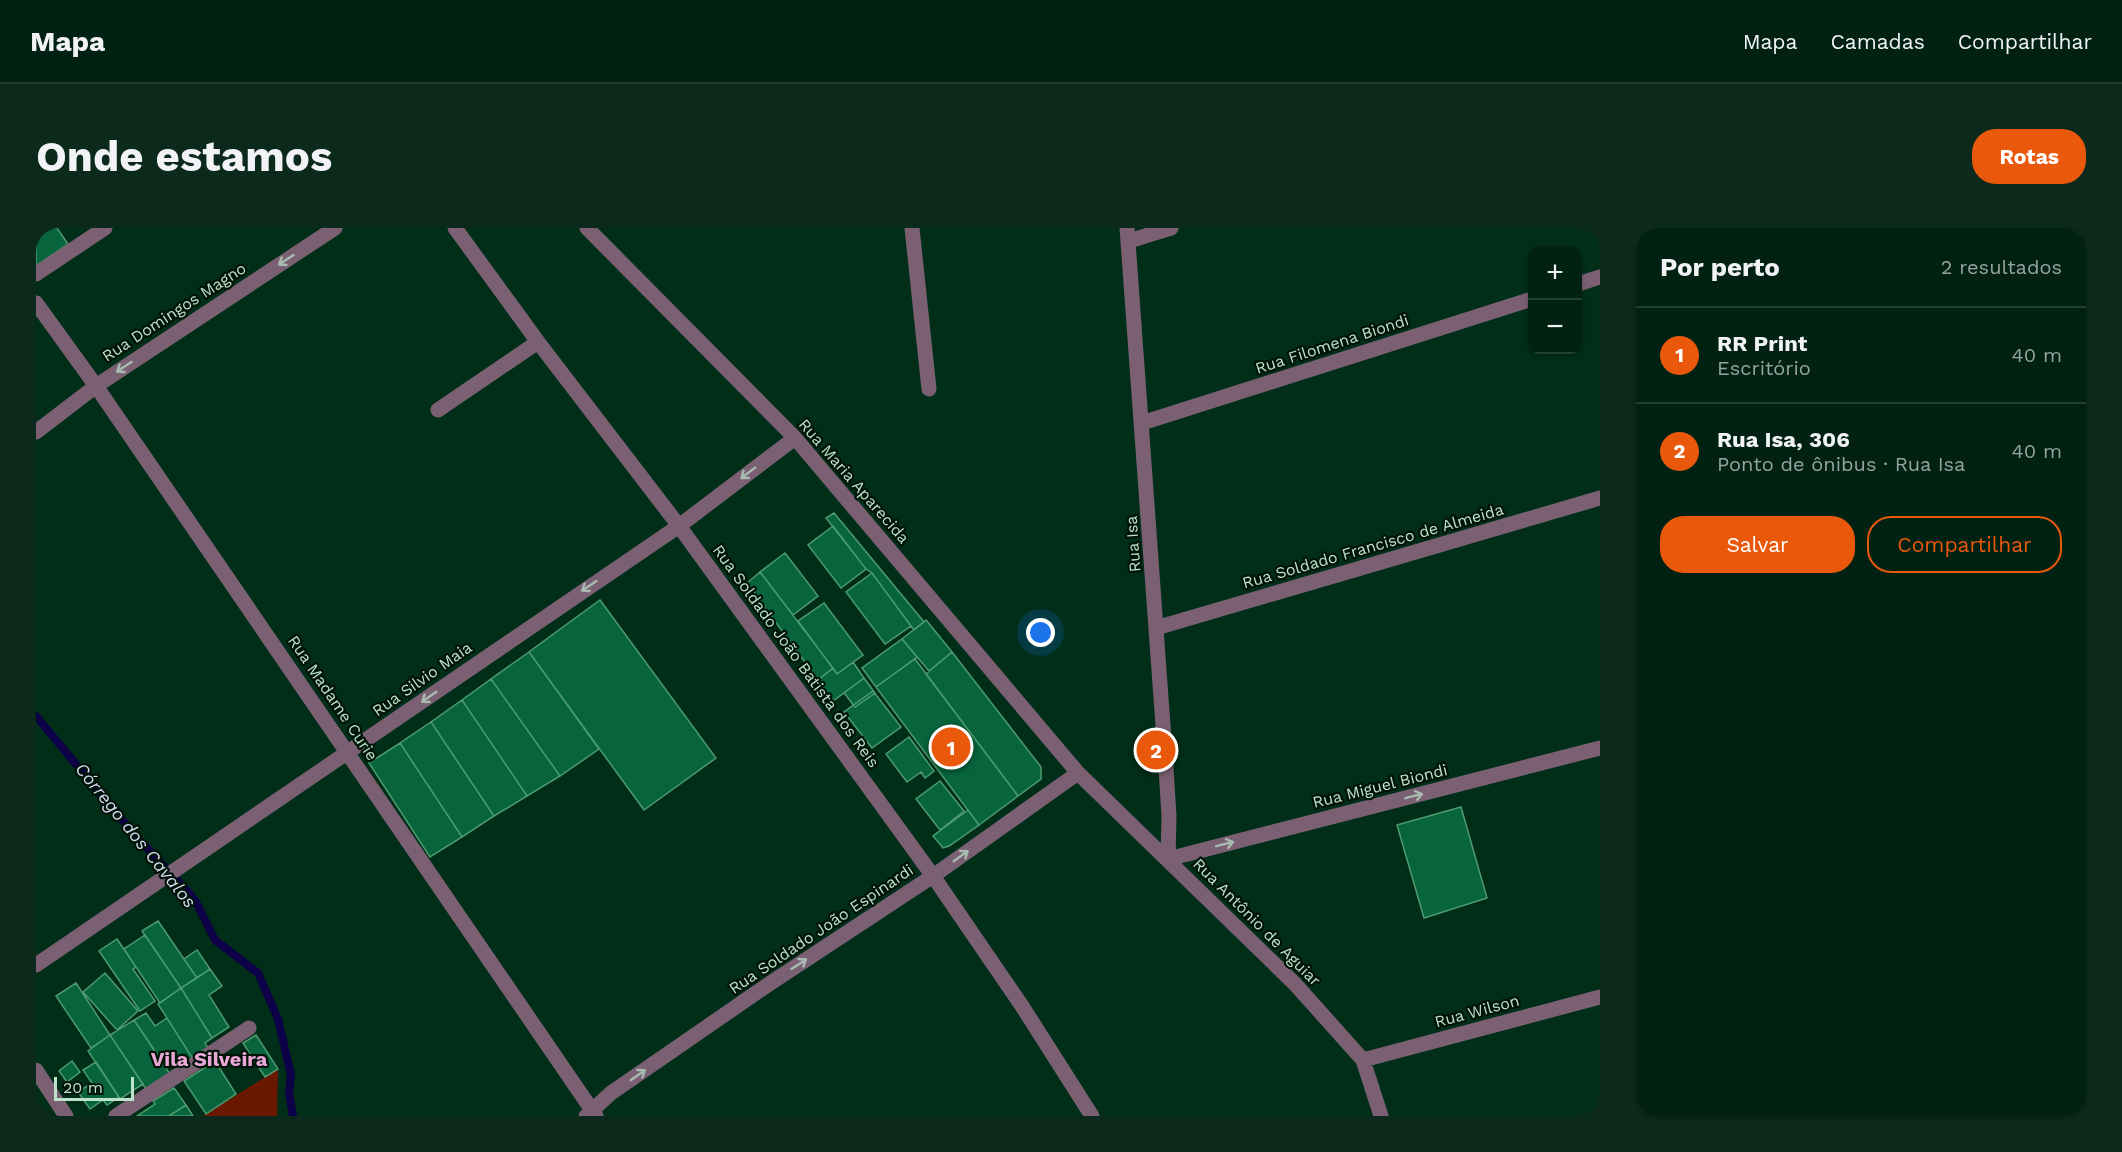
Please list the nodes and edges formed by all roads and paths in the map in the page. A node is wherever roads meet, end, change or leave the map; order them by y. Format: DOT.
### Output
graph roads {
  1 [pos="105,228"];
  2 [pos="335,228"];
  3 [pos="455,228"];
  4 [pos="587,228"];
  5 [pos="912,228"];
  6 [pos="1171,228"];
  7 [pos="1128,235"];
  8 [pos="36,274"];
  9 [pos="1600,277"];
  10 [pos="1582,283"];
  11 [pos="1530,300"];
  12 [pos="36,303"];
  13 [pos="538,342"];
  14 [pos="96,386"];
  15 [pos="929,389"];
  16 [pos="438,410"];
  17 [pos="1142,423"];
  18 [pos="36,432"];
  19 [pos="795,438"];
  20 [pos="1600,498"];
  21 [pos="679,526"];
  22 [pos="1156,628"];
  23 [pos="1600,748"];
  24 [pos="348,753"];
  25 [pos="1078,773"];
  26 [pos="1168,859"];
  27 [pos="933,876"];
  28 [pos="36,965"];
  29 [pos="1600,997"];
  30 [pos="249,1028"];
  31 [pos="1363,1060"];
  32 [pos="36,1070"];
  33 [pos="592,1114"];
  34 [pos="66,1116"];
  35 [pos="116,1116"];
  36 [pos="1092,1116"];
  37 [pos="1381,1116"];
  1 -- 8 [label="street"];
  2 -- 14 [label="street, Rua Domingos Magno, one-way"];
  3 -- 13 [label="street, Rua Soldado João Batista dos Reis"];
  4 -- 19 [label="street, Rua Maria Aparecida"];
  5 -- 15 [label="street"];
  6 -- 7 [label="street"];
  7 -- 17 [label="street, Rua Isa"];
  9 -- 10 [label="street"];
  11 -- 17 [label="street, Rua Filomena Biondi"];
  12 -- 14 [label="street, Rua Madame Curie"];
  13 -- 16 [label="street"];
  13 -- 21 [label="street, Rua Soldado João Batista dos Reis"];
  14 -- 18 [label="street, Rua Domingos Magno"];
  14 -- 24 [label="street, Rua Madame Curie"];
  17 -- 22 [label="street, Rua Isa"];
  19 -- 21 [label="street, Rua Silvio Maia, one-way"];
  19 -- 25 [label="street, Rua Maria Aparecida"];
  20 -- 22 [label="street, Rua Soldado Francisco de Almeida"];
  21 -- 24 [label="street, Rua Silvio Maia, one-way"];
  21 -- 27 [label="street, Rua Soldado João Batista dos Reis"];
  22 -- 26 [label="street, Rua Isa"];
  26 -- 23 [label="street, Rua Miguel Biondi, one-way"];
  24 -- 28 [label="street, Rua Silvio Maia"];
  24 -- 33 [label="street, Rua Madame Curie"];
  25 -- 26 [label="street, Rua Antônio de Aguiar"];
  27 -- 25 [label="street, Rua Soldado João Espinardi, one-way"];
  26 -- 31 [label="street, Rua Antônio de Aguiar"];
  33 -- 27 [label="street, Rua Soldado João Espinardi, one-way"];
  27 -- 36 [label="street, Rua Soldado João Batista dos Reis"];
  29 -- 31 [label="street, Rua Wilson"];
  30 -- 35 [label="street"];
  31 -- 37 [label="street, Rua Antônio de Aguiar"];
  32 -- 34 [label="street"];
}
